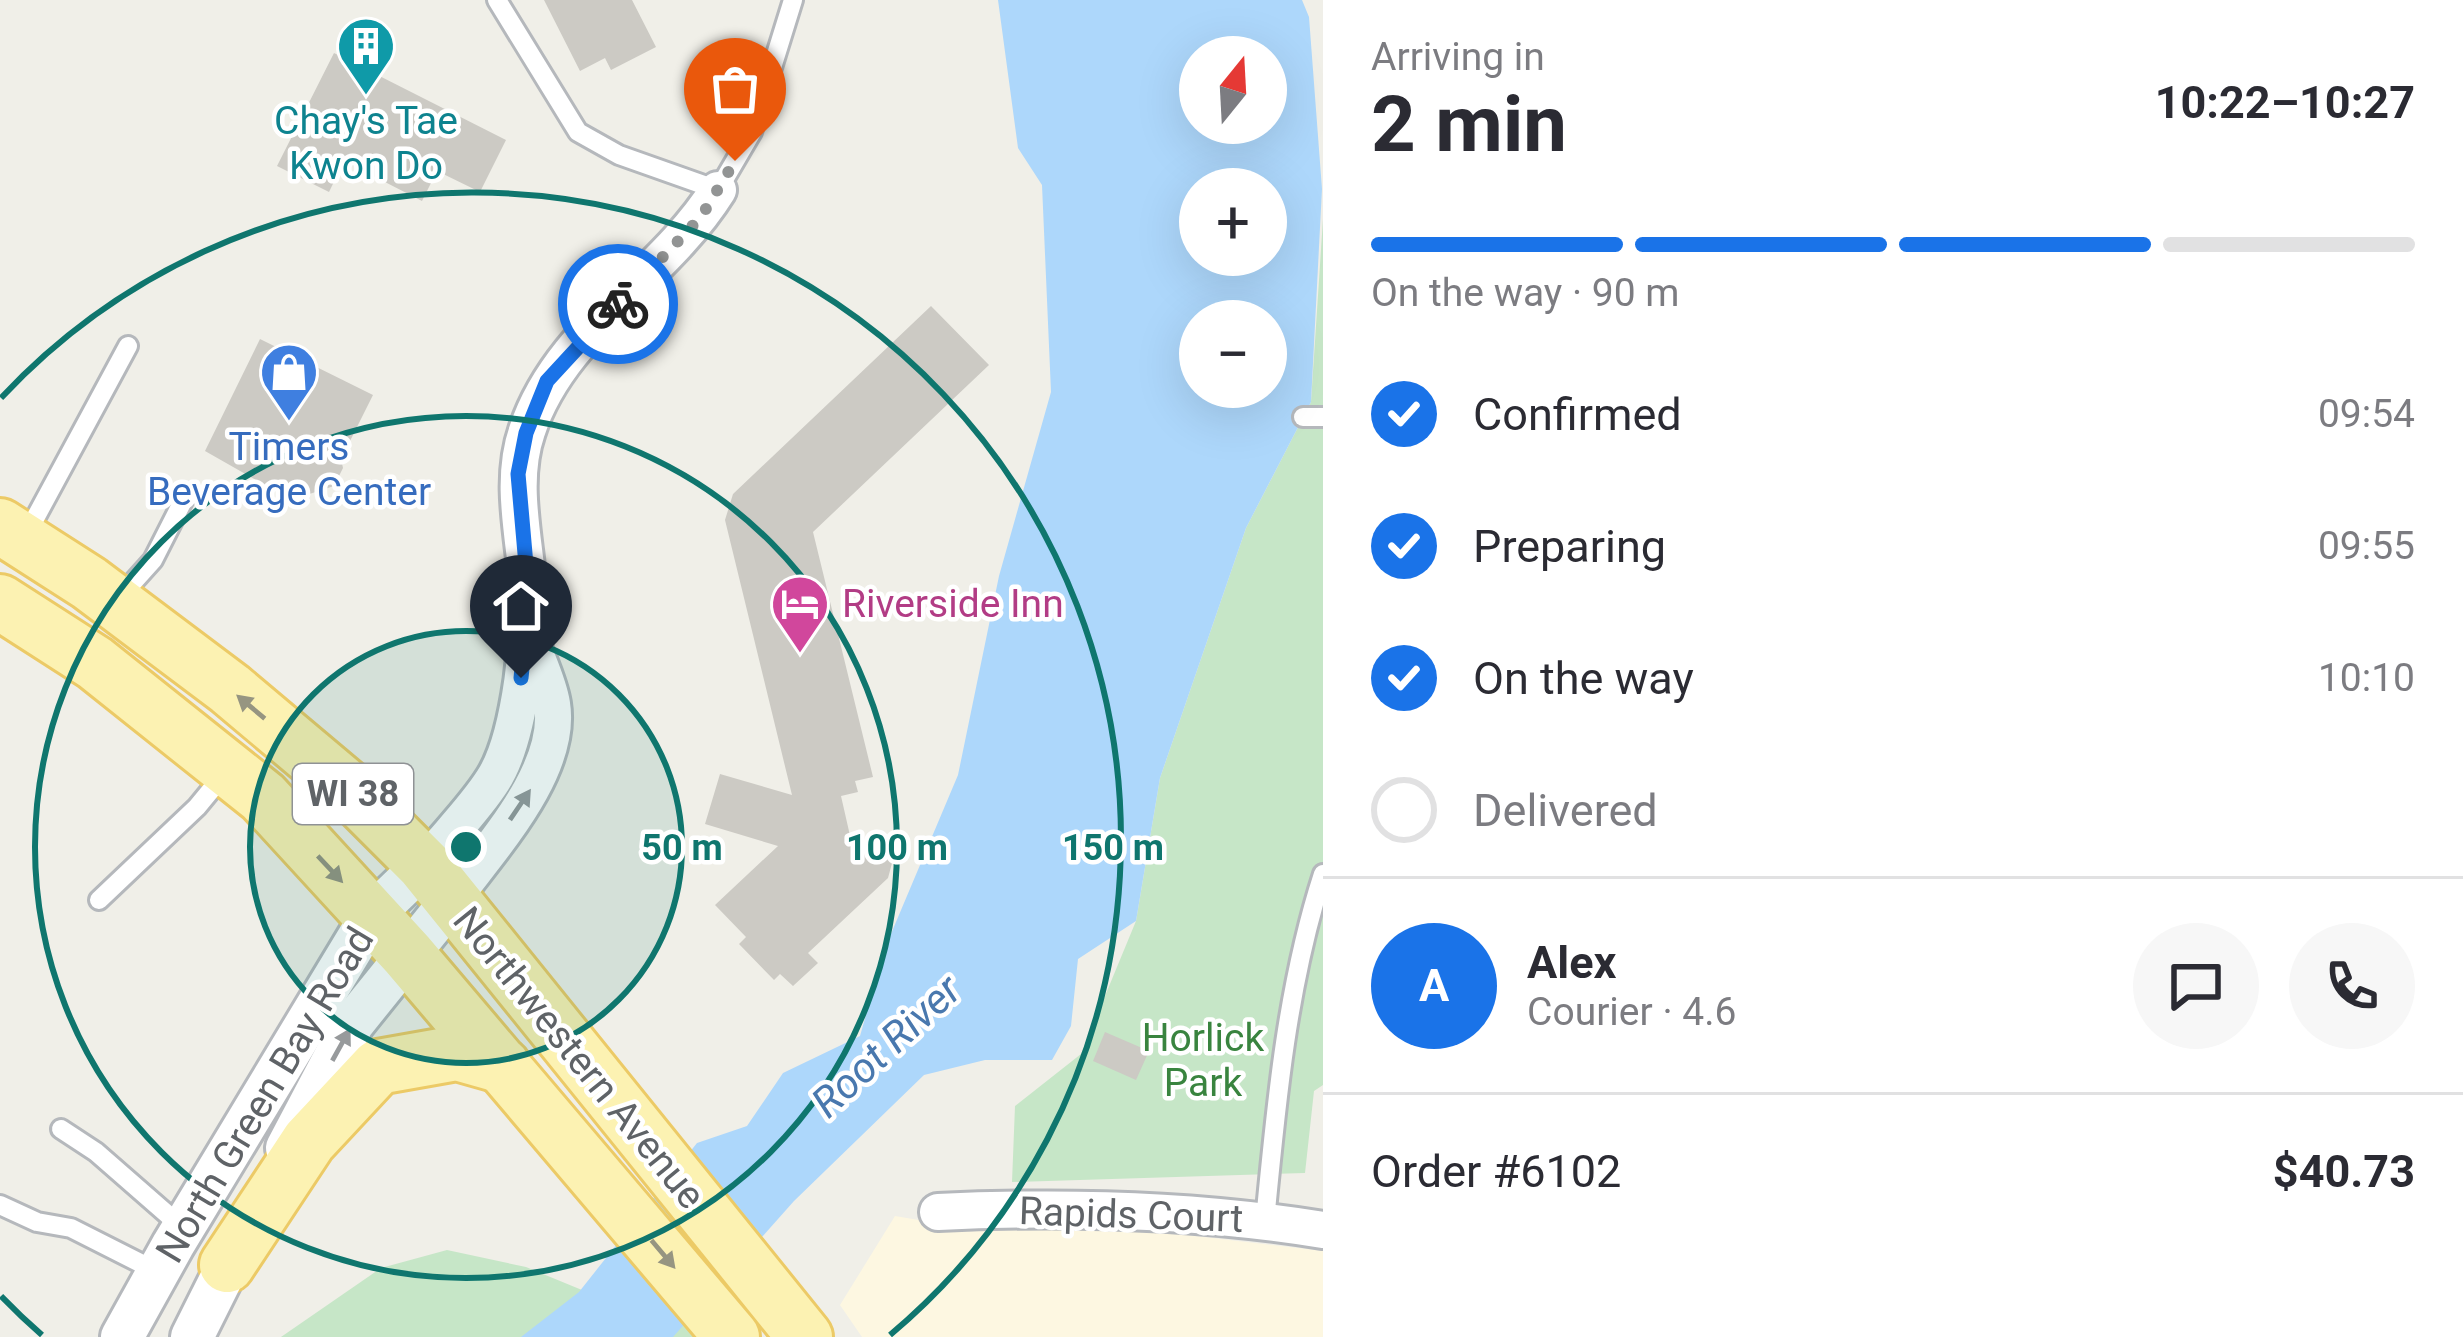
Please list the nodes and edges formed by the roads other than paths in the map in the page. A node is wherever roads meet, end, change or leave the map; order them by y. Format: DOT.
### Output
graph roads {
  1 [pos="497,0"];
  2 [pos="793,0"];
  3 [pos="718,190"];
  4 [pos="128,346"];
  5 [pos="187,493"];
  6 [pos="12,534"];
  7 [pos="0,602"];
  8 [pos="115,602"];
  9 [pos="182,733"];
  10 [pos="228,770"];
  11 [pos="1323,874"];
  12 [pos="99,900"];
  13 [pos="412,903"];
  14 [pos="503,1066"];
  15 [pos="62,1129"];
  16 [pos="0,1205"];
  17 [pos="938,1212"];
  18 [pos="1264,1221"];
  19 [pos="183,1228"];
  20 [pos="1323,1230"];
  21 [pos="227,1265"];
  22 [pos="158,1272"];
  23 [pos="794,1323"];
  24 [pos="729,1333"];
  25 [pos="122,1337"];
  26 [pos="192,1337"];
  1 -- 3 [label="lane"];
  2 -- 3 [label="lane"];
  3 -- 13 [label="street"];
  4 -- 6 [label="lane"];
  5 -- 8 [label="lane"];
  6 -- 8 [label="main road, Northwestern Avenue / WI 38"];
  7 -- 8 [label="main road"];
  7 -- 9 [label="main road, Northwestern Avenue / WI 38"];
  13 -- 8 [label="main road, Northwestern Avenue / WI 38, one-way"];
  9 -- 10 [label="main road, Northwestern Avenue / WI 38"];
  9 -- 13 [label="main road"];
  10 -- 12 [label="lane"];
  10 -- 13 [label="main road, Northwestern Avenue / WI 38, one-way"];
  11 -- 18 [label="lane"];
  13 -- 14 [label="main road, Northwestern Avenue / WI 38"];
  13 -- 19 [label="street, North Green Bay Road"];
  21 -- 13 [label="street, one-way"];
  13 -- 23 [label="main road, Northwestern Avenue / WI 38"];
  14 -- 21 [label="main road"];
  14 -- 24 [label="main road, Northwestern Avenue / WI 38, one-way"];
  15 -- 19 [label="lane"];
  16 -- 22 [label="lane"];
  17 -- 18 [label="street, Rapids Court"];
  18 -- 20 [label="street, Rapids Court"];
  19 -- 22 [label="street, North Green Bay Road"];
  21 -- 26 [label="street"];
  22 -- 25 [label="street, North Green Bay Road"];
}
